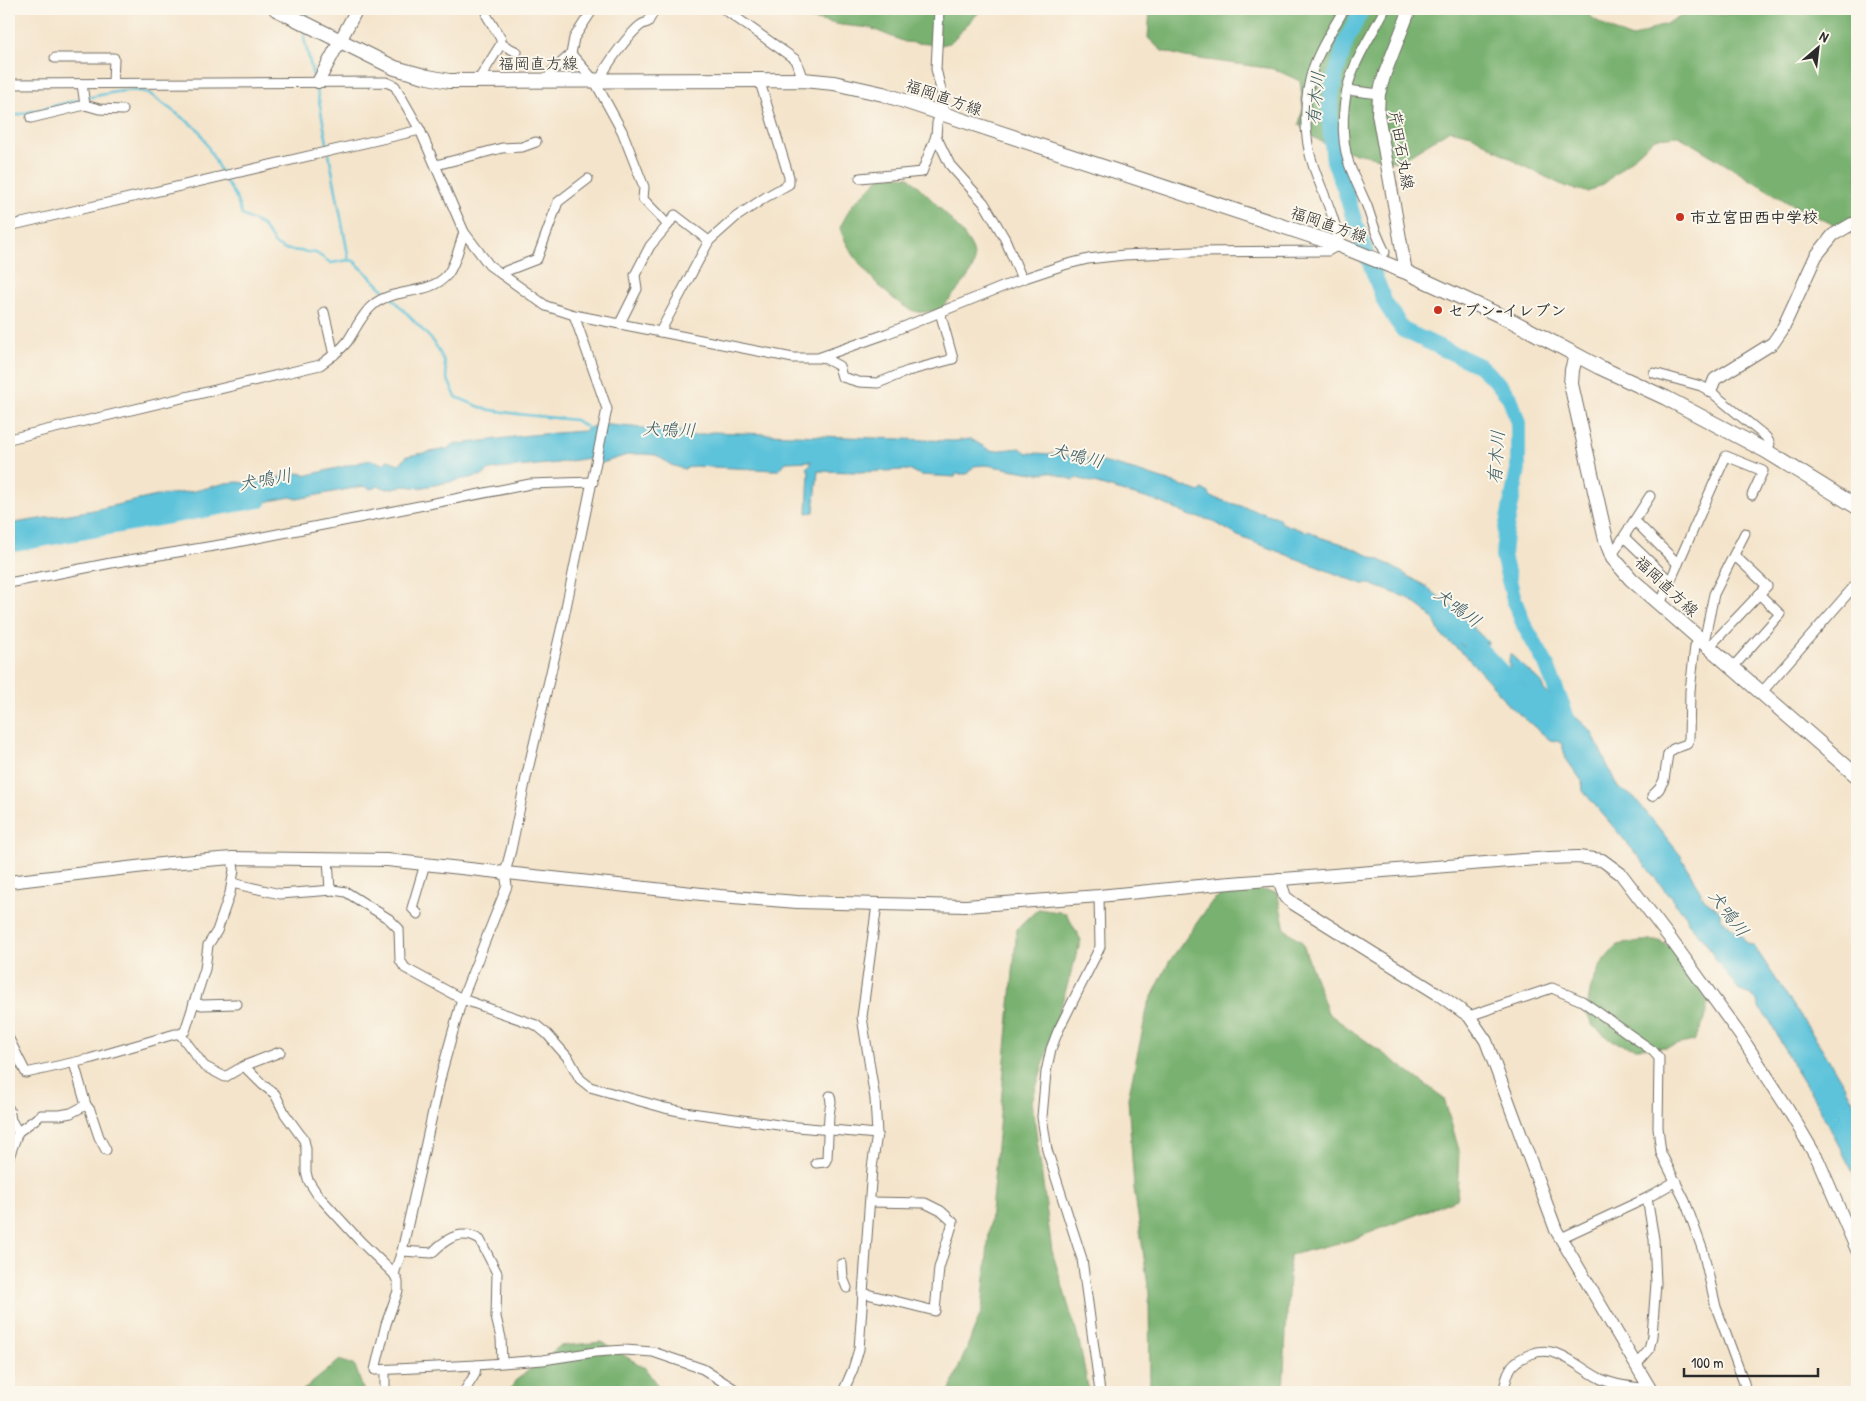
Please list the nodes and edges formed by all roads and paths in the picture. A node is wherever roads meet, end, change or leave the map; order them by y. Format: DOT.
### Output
graph roads {
  1 [pos="276,9"];
  2 [pos="357,9"];
  3 [pos="593,9"];
  4 [pos="655,9"];
  5 [pos="724,9"];
  6 [pos="939,9"];
  7 [pos="1385,9"];
  8 [pos="1410,9"];
  9 [pos="1342,11"];
  10 [pos="487,16"];
  11 [pos="341,41"];
  12 [pos="501,44"];
  13 [pos="516,52"];
  14 [pos="571,54"];
  15 [pos="55,58"];
  16 [pos="759,79"];
  17 [pos="598,80"];
  18 [pos="803,80"];
  19 [pos="478,81"];
  20 [pos="547,81"];
  21 [pos="318,82"];
  22 [pos="113,83"];
  23 [pos="9,84"];
  24 [pos="82,84"];
  25 [pos="1347,90"];
  26 [pos="1379,94"];
  27 [pos="85,105"];
  28 [pos="123,110"];
  29 [pos="941,114"];
  30 [pos="32,118"];
  31 [pos="420,130"];
  32 [pos="936,136"];
  33 [pos="536,142"];
  34 [pos="436,164"];
  35 [pos="860,178"];
  36 [pos="588,179"];
  37 [pos="1857,224"];
  38 [pos="668,225"];
  39 [pos="9,226"];
  40 [pos="464,232"];
  41 [pos="709,241"];
  42 [pos="1343,247"];
  43 [pos="1387,259"];
  44 [pos="1406,272"];
  45 [pos="501,274"];
  46 [pos="1022,279"];
  47 [pos="324,312"];
  48 [pos="940,312"];
  49 [pos="574,315"];
  50 [pos="620,323"];
  51 [pos="660,332"];
  52 [pos="334,354"];
  53 [pos="1576,354"];
  54 [pos="822,357"];
  55 [pos="1654,373"];
  56 [pos="1710,391"];
  57 [pos="9,439"];
  58 [pos="1766,451"];
  59 [pos="593,482"];
  60 [pos="1752,495"];
  61 [pos="1650,496"];
  62 [pos="1857,507"];
  63 [pos="1635,521"];
  64 [pos="1745,532"];
  65 [pos="1624,537"];
  66 [pos="1612,555"];
  67 [pos="1734,555"];
  68 [pos="1678,564"];
  69 [pos="1670,581"];
  70 [pos="9,583"];
  71 [pos="1857,583"];
  72 [pos="1759,594"];
  73 [pos="1660,604"];
  74 [pos="1705,643"];
  75 [pos="1733,667"];
  76 [pos="1762,692"];
  77 [pos="1857,776"];
  78 [pos="1652,796"];
  79 [pos="232,858"];
  80 [pos="328,859"];
  81 [pos="425,864"];
  82 [pos="505,873"];
  83 [pos="1279,880"];
  84 [pos="9,882"];
  85 [pos="232,883"];
  86 [pos="330,890"];
  87 [pos="1098,896"];
  88 [pos="876,904"];
  89 [pos="418,914"];
  90 [pos="462,1000"];
  91 [pos="194,1002"];
  92 [pos="237,1004"];
  93 [pos="1469,1016"];
  94 [pos="180,1034"];
  95 [pos="9,1039"];
  96 [pos="280,1052"];
  97 [pos="74,1063"];
  98 [pos="244,1066"];
  99 [pos="830,1096"];
  100 [pos="86,1105"];
  101 [pos="9,1109"];
  102 [pos="828,1130"];
  103 [pos="18,1132"];
  104 [pos="877,1134"];
  105 [pos="106,1150"];
  106 [pos="9,1157"];
  107 [pos="816,1163"];
  108 [pos="1676,1181"];
  109 [pos="1647,1198"];
  110 [pos="870,1202"];
  111 [pos="1561,1238"];
  112 [pos="1857,1250"];
  113 [pos="402,1251"];
  114 [pos="842,1264"];
  115 [pos="394,1274"];
  116 [pos="846,1288"];
  117 [pos="863,1293"];
  118 [pos="502,1362"];
  119 [pos="476,1365"];
  120 [pos="1636,1366"];
  121 [pos="385,1370"];
  122 [pos="1651,1391"];
  123 [pos="385,1392"];
  124 [pos="464,1392"];
  125 [pos="739,1392"];
  126 [pos="843,1392"];
  127 [pos="1100,1392"];
  128 [pos="1503,1392"];
  129 [pos="1746,1392"];
  1 -- 11 [label="main road, 福岡直方線"];
  2 -- 11 [label="street"];
  3 -- 14 [label="street"];
  4 -- 17 [label="street"];
  5 -- 18 [label="street"];
  6 -- 29 [label="street"];
  7 -- 25 [label="street"];
  8 -- 26 [label="street, 芹田石丸線"];
  9 -- 42 [label="street"];
  10 -- 12 [label="street"];
  11 -- 19 [label="main road, 福岡直方線"];
  11 -- 21 [label="street"];
  12 -- 13 [label="street"];
  12 -- 19 [label="street"];
  14 -- 17 [label="street"];
  14 -- 20 [label="street"];
  15 -- 22 [label="street"];
  16 -- 17 [label="main road, 福岡直方線"];
  16 -- 18 [label="main road, 福岡直方線"];
  16 -- 41 [label="street"];
  17 -- 20 [label="main road, 福岡直方線"];
  17 -- 38 [label="street"];
  18 -- 29 [label="main road, 福岡直方線"];
  19 -- 20 [label="main road, 福岡直方線"];
  21 -- 22 [label="street"];
  21 -- 31 [label="street"];
  22 -- 24 [label="street"];
  23 -- 24 [label="street"];
  24 -- 27 [label="street"];
  25 -- 26 [label="street"];
  25 -- 43 [label="street"];
  26 -- 44 [label="street, 芹田石丸線"];
  27 -- 28 [label="street"];
  27 -- 30 [label="street"];
  29 -- 32 [label="street"];
  29 -- 42 [label="main road, 福岡直方線"];
  31 -- 34 [label="street"];
  31 -- 39 [label="street"];
  32 -- 35 [label="street"];
  32 -- 46 [label="street"];
  33 -- 34 [label="street"];
  34 -- 40 [label="street"];
  36 -- 45 [label="street"];
  37 -- 56 [label="street"];
  38 -- 41 [label="street"];
  38 -- 50 [label="street"];
  40 -- 45 [label="street"];
  40 -- 52 [label="street"];
  41 -- 51 [label="street"];
  42 -- 43 [label="main road, 福岡直方線"];
  42 -- 46 [label="street"];
  43 -- 44 [label="main road, 福岡直方線"];
  44 -- 53 [label="main road, 福岡直方線"];
  45 -- 49 [label="street"];
  46 -- 48 [label="street"];
  47 -- 52 [label="street"];
  48 -- 54 [label="street"];
  48 -- 54 [label="street"];
  49 -- 50 [label="street"];
  49 -- 59 [label="street"];
  50 -- 51 [label="street"];
  51 -- 54 [label="street"];
  52 -- 57 [label="street"];
  53 -- 58 [label="main road, 福岡直方線"];
  53 -- 66 [label="main road, 福岡直方線"];
  55 -- 56 [label="street"];
  56 -- 58 [label="street"];
  58 -- 62 [label="main road, 福岡直方線"];
  59 -- 70 [label="street"];
  59 -- 82 [label="street"];
  60 -- 68 [label="street"];
  61 -- 63 [label="street"];
  63 -- 65 [label="street"];
  63 -- 68 [label="street"];
  64 -- 67 [label="street"];
  65 -- 66 [label="street"];
  65 -- 69 [label="street"];
  66 -- 73 [label="main road, 福岡直方線"];
  67 -- 72 [label="street"];
  67 -- 74 [label="street"];
  68 -- 69 [label="street"];
  69 -- 73 [label="street"];
  71 -- 76 [label="street"];
  72 -- 74 [label="street"];
  72 -- 75 [label="street"];
  73 -- 74 [label="main road, 福岡直方線"];
  74 -- 75 [label="main road, 福岡直方線"];
  74 -- 78 [label="street"];
  75 -- 76 [label="main road, 福岡直方線"];
  76 -- 77 [label="main road, 福岡直方線"];
  79 -- 80 [label="street"];
  79 -- 84 [label="street"];
  79 -- 85 [label="street"];
  80 -- 81 [label="street"];
  80 -- 86 [label="street"];
  81 -- 82 [label="street"];
  81 -- 89 [label="street"];
  82 -- 88 [label="street"];
  82 -- 90 [label="street"];
  83 -- 87 [label="street"];
  83 -- 93 [label="street"];
  83 -- 112 [label="street"];
  85 -- 86 [label="street"];
  85 -- 91 [label="street"];
  86 -- 90 [label="street"];
  87 -- 88 [label="street"];
  87 -- 127 [label="street"];
  88 -- 104 [label="street"];
  90 -- 102 [label="street"];
  90 -- 113 [label="street"];
  91 -- 92 [label="street"];
  91 -- 94 [label="street"];
  93 -- 108 [label="street"];
  93 -- 111 [label="street"];
  94 -- 97 [label="street"];
  94 -- 98 [label="street"];
  95 -- 97 [label="street"];
  96 -- 98 [label="street"];
  97 -- 100 [label="street"];
  98 -- 115 [label="street"];
  99 -- 102 [label="street"];
  100 -- 103 [label="street"];
  100 -- 105 [label="street"];
  101 -- 103 [label="street"];
  102 -- 104 [label="street"];
  102 -- 107 [label="street"];
  103 -- 106 [label="street"];
  104 -- 110 [label="street"];
  108 -- 109 [label="street"];
  108 -- 129 [label="street"];
  109 -- 111 [label="street"];
  109 -- 120 [label="street"];
  110 -- 117 [label="street"];
  110 -- 117 [label="street"];
  111 -- 120 [label="street"];
  113 -- 115 [label="street"];
  113 -- 118 [label="street"];
  114 -- 116 [label="street"];
  115 -- 121 [label="street"];
  117 -- 126 [label="street"];
  118 -- 119 [label="street"];
  118 -- 125 [label="street"];
  119 -- 121 [label="street"];
  119 -- 124 [label="street"];
  120 -- 122 [label="street"];
  121 -- 123 [label="street"];
  122 -- 128 [label="street"];
}
